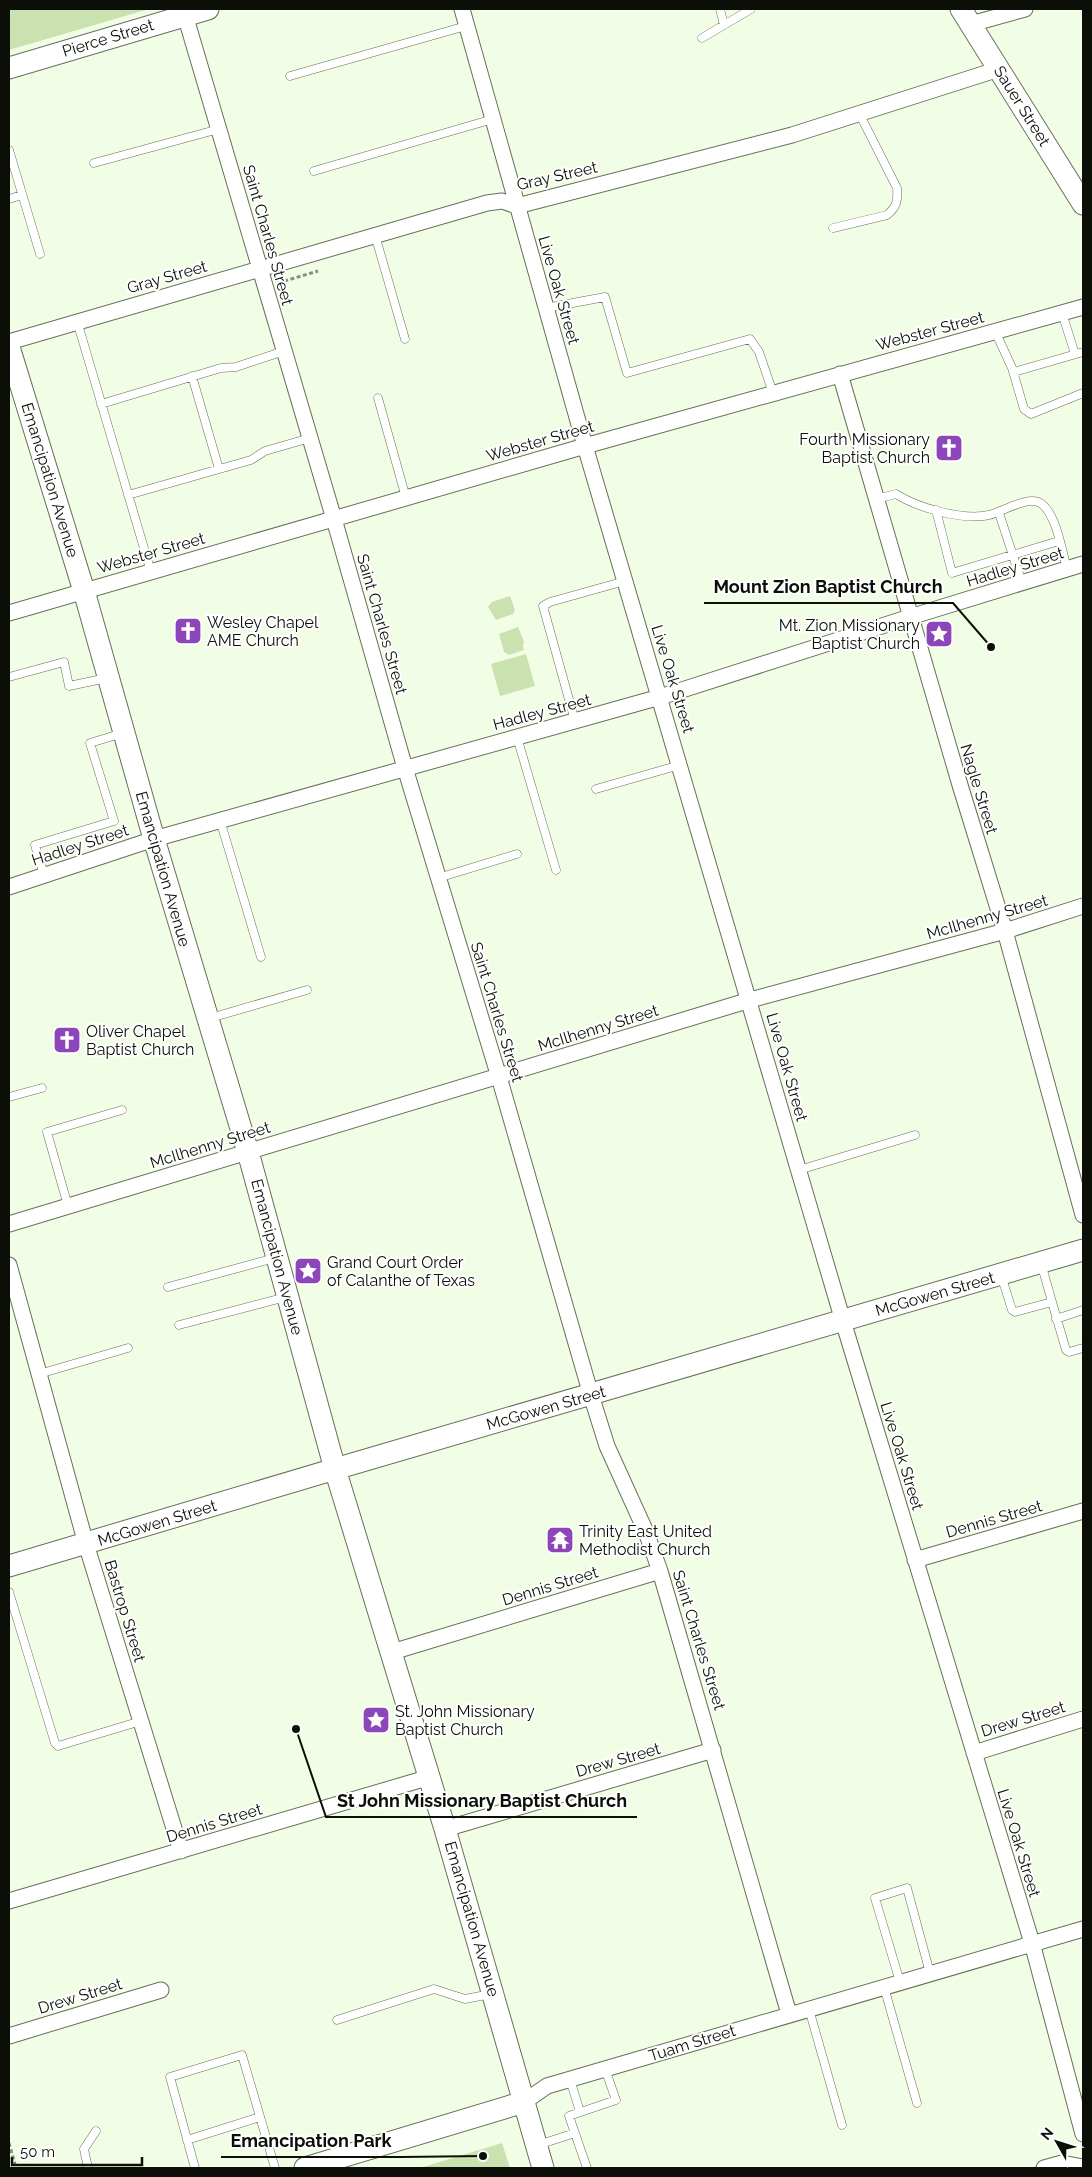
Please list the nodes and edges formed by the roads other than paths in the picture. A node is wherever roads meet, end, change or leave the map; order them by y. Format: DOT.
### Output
graph roads {
  1 [pos="208,9"];
  2 [pos="462,9"];
  3 [pos="720,9"];
  4 [pos="751,9"];
  5 [pos="1025,9"];
  6 [pos="185,15"];
  7 [pos="966,17"];
  8 [pos="724,25"];
  9 [pos="466,26"];
  10 [pos="702,38"];
  11 [pos="9,68"];
  12 [pos="999,69"];
  13 [pos="290,76"];
  14 [pos="859,114"];
  15 [pos="493,119"];
  16 [pos="218,129"];
  17 [pos="9,150"];
  18 [pos="94,163"];
  19 [pos="314,171"];
  20 [pos="22,195"];
  21 [pos="9,199"];
  22 [pos="1082,201"];
  23 [pos="517,206"];
  24 [pos="833,228"];
  25 [pos="375,235"];
  26 [pos="40,254"];
  27 [pos="260,268"];
  28 [pos="1083,307"];
  29 [pos="546,308"];
  30 [pos="1062,313"];
  31 [pos="77,321"];
  32 [pos="995,331"];
  33 [pos="404,339"];
  34 [pos="9,342"];
  35 [pos="9,347"];
  36 [pos="284,352"];
  37 [pos="1083,352"];
  38 [pos="1075,354"];
  39 [pos="1014,372"];
  40 [pos="840,374"];
  41 [pos="192,376"];
  42 [pos="773,393"];
  43 [pos="1083,393"];
  44 [pos="378,398"];
  45 [pos="102,404"];
  46 [pos="310,438"];
  47 [pos="585,446"];
  48 [pos="220,469"];
  49 [pos="128,495"];
  50 [pos="406,498"];
  51 [pos="876,499"];
  52 [pos="936,510"];
  53 [pos="999,513"];
  54 [pos="334,519"];
  55 [pos="1060,541"];
  56 [pos="1014,556"];
  57 [pos="1083,564"];
  58 [pos="1067,569"];
  59 [pos="151,572"];
  60 [pos="625,581"];
  61 [pos="1022,583"];
  62 [pos="84,591"];
  63 [pos="9,613"];
  64 [pos="910,617"];
  65 [pos="9,677"];
  66 [pos="108,677"];
  67 [pos="660,697"];
  68 [pos="575,721"];
  69 [pos="124,733"];
  70 [pos="517,737"];
  71 [pos="680,765"];
  72 [pos="404,768"];
  73 [pos="596,789"];
  74 [pos="220,820"];
  75 [pos="154,839"];
  76 [pos="517,854"];
  77 [pos="556,870"];
  78 [pos="44,875"];
  79 [pos="438,878"];
  80 [pos="9,887"];
  81 [pos="1083,906"];
  82 [pos="1005,931"];
  83 [pos="262,957"];
  84 [pos="307,990"];
  85 [pos="750,1000"];
  86 [pos="208,1019"];
  87 [pos="499,1076"];
  88 [pos="42,1088"];
  89 [pos="9,1097"];
  90 [pos="122,1110"];
  91 [pos="915,1134"];
  92 [pos="248,1152"];
  93 [pos="799,1170"];
  94 [pos="68,1206"];
  95 [pos="1083,1215"];
  96 [pos="9,1224"];
  97 [pos="1083,1250"];
  98 [pos="277,1257"];
  99 [pos="1041,1263"];
  100 [pos="10,1273"];
  101 [pos="1001,1275"];
  102 [pos="168,1287"];
  103 [pos="288,1296"];
  104 [pos="1052,1302"];
  105 [pos="1083,1310"];
  106 [pos="1056,1319"];
  107 [pos="842,1321"];
  108 [pos="179,1324"];
  109 [pos="128,1348"];
  110 [pos="1083,1348"];
  111 [pos="39,1374"];
  112 [pos="590,1395"];
  113 [pos="335,1469"];
  114 [pos="1083,1511"];
  115 [pos="86,1544"];
  116 [pos="915,1560"];
  117 [pos="9,1566"];
  118 [pos="660,1570"];
  119 [pos="9,1592"];
  120 [pos="392,1652"];
  121 [pos="1083,1719"];
  122 [pos="141,1721"];
  123 [pos="713,1750"];
  124 [pos="974,1752"];
  125 [pos="430,1777"];
  126 [pos="445,1829"];
  127 [pos="181,1851"];
  128 [pos="9,1901"];
  129 [pos="1083,1929"];
  130 [pos="1032,1943"];
  131 [pos="930,1973"];
  132 [pos="900,1982"];
  133 [pos="884,1987"];
  134 [pos="161,1990"];
  135 [pos="493,1994"];
  136 [pos="809,2008"];
  137 [pos="789,2014"];
  138 [pos="337,2020"];
  139 [pos="9,2036"];
  140 [pos="605,2069"];
  141 [pos="570,2080"];
  142 [pos="524,2102"];
  143 [pos="916,2103"];
  144 [pos="580,2112"];
  145 [pos="260,2117"];
  146 [pos="842,2124"];
  147 [pos="96,2131"];
  148 [pos="575,2133"];
  149 [pos="1083,2134"];
  150 [pos="187,2140"];
  151 [pos="536,2145"];
  152 [pos="1083,2167"];
  153 [pos="88,2168"];
  154 [pos="195,2168"];
  155 [pos="275,2168"];
  156 [pos="306,2168"];
  157 [pos="543,2168"];
  158 [pos="587,2168"];
  159 [pos="1044,2168"];
  1 -- 6 [label="main road, Pierce Street"];
  2 -- 9 [label="street, Live Oak Street"];
  3 -- 8 [label="lane"];
  4 -- 8 [label="lane"];
  5 -- 7 [label="street"];
  6 -- 11 [label="main road, Pierce Street"];
  6 -- 16 [label="street, Saint Charles Street"];
  7 -- 12 [label="main road, Sauer Street"];
  8 -- 10 [label="lane"];
  9 -- 13 [label="lane"];
  9 -- 15 [label="street, Live Oak Street"];
  12 -- 14 [label="street, Gray Street"];
  12 -- 22 [label="main road, Sauer Street"];
  14 -- 23 [label="street, Gray Street"];
  14 -- 24 [label="lane"];
  15 -- 19 [label="lane"];
  15 -- 23 [label="street, Live Oak Street"];
  16 -- 18 [label="lane"];
  16 -- 27 [label="street, Saint Charles Street"];
  17 -- 20 [label="lane"];
  20 -- 21 [label="lane"];
  20 -- 26 [label="lane"];
  23 -- 25 [label="street, Gray Street"];
  23 -- 29 [label="street, Live Oak Street"];
  25 -- 27 [label="street, Gray Street"];
  25 -- 33 [label="lane"];
  27 -- 31 [label="street, Gray Street"];
  27 -- 36 [label="street, Saint Charles Street"];
  28 -- 30 [label="street, Webster Street"];
  29 -- 42 [label="lane"];
  29 -- 47 [label="street, Live Oak Street"];
  30 -- 32 [label="street, Webster Street"];
  30 -- 38 [label="lane"];
  31 -- 34 [label="street, Gray Street"];
  31 -- 45 [label="lane"];
  32 -- 39 [label="lane"];
  32 -- 40 [label="street, Webster Street"];
  35 -- 62 [label="main road, Emancipation Avenue"];
  36 -- 41 [label="lane"];
  36 -- 46 [label="street, Saint Charles Street"];
  37 -- 38 [label="lane"];
  38 -- 39 [label="lane"];
  39 -- 43 [label="lane"];
  40 -- 42 [label="street, Webster Street"];
  40 -- 51 [label="street, Nagle Street"];
  41 -- 45 [label="lane"];
  41 -- 48 [label="lane"];
  42 -- 47 [label="street, Webster Street"];
  44 -- 50 [label="lane"];
  45 -- 49 [label="lane"];
  46 -- 48 [label="lane"];
  46 -- 54 [label="street, Saint Charles Street"];
  47 -- 50 [label="street, Webster Street"];
  47 -- 60 [label="street, Live Oak Street"];
  48 -- 49 [label="lane"];
  49 -- 59 [label="lane"];
  50 -- 54 [label="street, Webster Street"];
  51 -- 52 [label="lane"];
  51 -- 64 [label="street, Nagle Street"];
  52 -- 53 [label="lane"];
  52 -- 56 [label="lane"];
  53 -- 55 [label="lane"];
  53 -- 56 [label="lane"];
  54 -- 59 [label="street, Webster Street"];
  54 -- 72 [label="street, Saint Charles Street"];
  55 -- 56 [label="lane"];
  55 -- 58 [label="lane"];
  56 -- 61 [label="lane"];
  57 -- 58 [label="street, Hadley Street"];
  58 -- 61 [label="street, Hadley Street"];
  59 -- 62 [label="street, Webster Street"];
  60 -- 67 [label="street, Live Oak Street"];
  60 -- 68 [label="lane"];
  61 -- 64 [label="street, Hadley Street"];
  62 -- 63 [label="street, Webster Street"];
  62 -- 66 [label="main road, Emancipation Avenue"];
  64 -- 67 [label="street, Hadley Street"];
  64 -- 82 [label="street, Nagle Street"];
  65 -- 66 [label="lane"];
  66 -- 69 [label="main road, Emancipation Avenue"];
  67 -- 68 [label="street, Hadley Street"];
  67 -- 71 [label="street, Live Oak Street"];
  68 -- 70 [label="street, Hadley Street"];
  69 -- 75 [label="main road, Emancipation Avenue"];
  69 -- 78 [label="lane"];
  70 -- 72 [label="street, Hadley Street"];
  70 -- 77 [label="lane"];
  71 -- 73 [label="lane"];
  71 -- 85 [label="street, Live Oak Street"];
  72 -- 74 [label="street, Hadley Street"];
  72 -- 79 [label="street, Saint Charles Street"];
  74 -- 75 [label="street, Hadley Street"];
  74 -- 83 [label="lane"];
  75 -- 78 [label="street, Hadley Street"];
  75 -- 86 [label="main road, Emancipation Avenue"];
  76 -- 79 [label="lane"];
  78 -- 80 [label="street, Hadley Street"];
  79 -- 87 [label="street, Saint Charles Street"];
  81 -- 82 [label="street, McIlhenny Street"];
  82 -- 85 [label="street, McIlhenny Street"];
  82 -- 95 [label="street, Nagle Street"];
  84 -- 86 [label="lane"];
  85 -- 87 [label="street, McIlhenny Street"];
  85 -- 93 [label="street, Live Oak Street"];
  86 -- 92 [label="main road, Emancipation Avenue"];
  87 -- 92 [label="street, McIlhenny Street"];
  87 -- 112 [label="street, Saint Charles Street"];
  88 -- 89 [label="lane"];
  90 -- 94 [label="lane"];
  91 -- 93 [label="lane"];
  92 -- 94 [label="street, McIlhenny Street"];
  92 -- 98 [label="main road, Emancipation Avenue"];
  93 -- 107 [label="street, Live Oak Street"];
  94 -- 96 [label="street, McIlhenny Street"];
  97 -- 99 [label="main road, McGowen Street"];
  98 -- 102 [label="lane"];
  98 -- 103 [label="main road, Emancipation Avenue"];
  99 -- 101 [label="main road, McGowen Street"];
  99 -- 104 [label="lane"];
  100 -- 111 [label="street, Bastrop Street"];
  101 -- 104 [label="lane"];
  101 -- 107 [label="main road, McGowen Street"];
  103 -- 108 [label="lane"];
  103 -- 113 [label="main road, Emancipation Avenue"];
  104 -- 106 [label="lane"];
  105 -- 106 [label="lane"];
  106 -- 110 [label="lane"];
  107 -- 112 [label="main road, McGowen Street"];
  107 -- 116 [label="street, Live Oak Street"];
  109 -- 111 [label="lane"];
  111 -- 115 [label="street, Bastrop Street"];
  112 -- 113 [label="main road, McGowen Street"];
  112 -- 118 [label="street, Saint Charles Street"];
  113 -- 115 [label="main road, McGowen Street"];
  113 -- 120 [label="main road, Emancipation Avenue"];
  114 -- 116 [label="street, Dennis Street"];
  115 -- 117 [label="main road, McGowen Street"];
  115 -- 122 [label="street, Bastrop Street"];
  116 -- 124 [label="street, Live Oak Street"];
  118 -- 120 [label="street, Dennis Street"];
  118 -- 123 [label="street, Saint Charles Street"];
  119 -- 122 [label="lane"];
  120 -- 125 [label="main road, Emancipation Avenue"];
  121 -- 124 [label="street, Drew Street"];
  122 -- 127 [label="street, Bastrop Street"];
  123 -- 126 [label="street, Drew Street"];
  123 -- 137 [label="street, Saint Charles Street"];
  124 -- 130 [label="street, Live Oak Street"];
  125 -- 126 [label="main road, Emancipation Avenue"];
  125 -- 127 [label="street, Dennis Street"];
  126 -- 135 [label="main road, Emancipation Avenue"];
  127 -- 128 [label="street, Dennis Street"];
  129 -- 130 [label="street, Tuam Street"];
  130 -- 131 [label="street, Tuam Street"];
  130 -- 149 [label="street, Live Oak Street"];
  131 -- 132 [label="street, Tuam Street"];
  131 -- 132 [label="lane"];
  132 -- 133 [label="street, Tuam Street"];
  133 -- 136 [label="street, Tuam Street"];
  133 -- 143 [label="lane"];
  134 -- 139 [label="street, Drew Street"];
  135 -- 138 [label="lane"];
  135 -- 142 [label="main road, Emancipation Avenue"];
  136 -- 137 [label="street, Tuam Street"];
  136 -- 146 [label="lane"];
  137 -- 140 [label="street, Tuam Street"];
  140 -- 141 [label="street, Tuam Street"];
  140 -- 144 [label="lane"];
  141 -- 142 [label="street, Tuam Street"];
  141 -- 144 [label="lane"];
  142 -- 151 [label="main road, Emancipation Avenue"];
  142 -- 156 [label="main road, Tuam Street"];
  144 -- 148 [label="lane"];
  145 -- 150 [label="lane"];
  145 -- 150 [label="lane"];
  145 -- 155 [label="lane"];
  147 -- 153 [label="lane"];
  148 -- 151 [label="lane"];
  148 -- 158 [label="lane"];
  150 -- 154 [label="lane"];
  151 -- 157 [label="main road, Emancipation Avenue"];
  152 -- 159 [label="street"];
}
